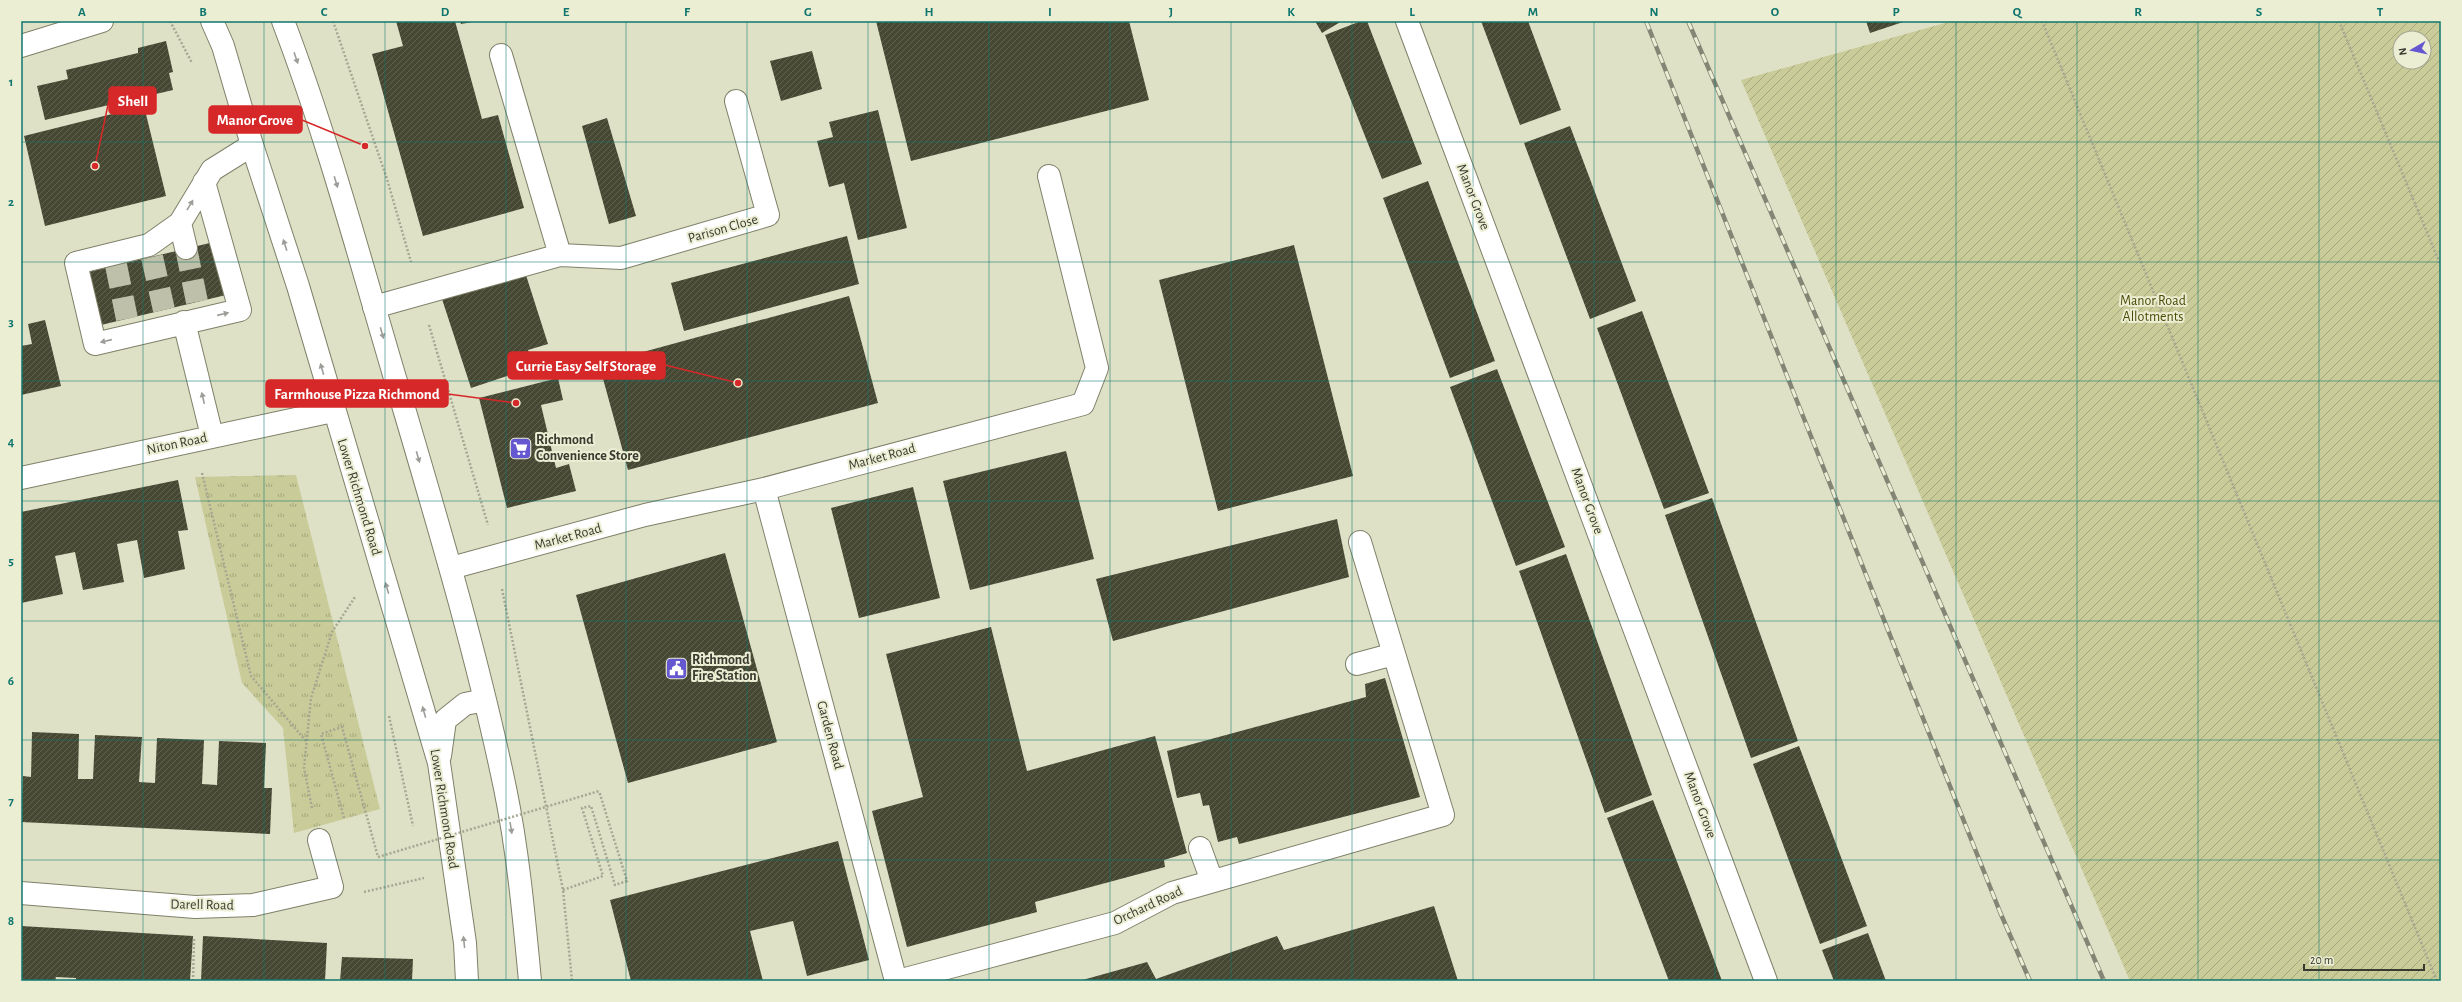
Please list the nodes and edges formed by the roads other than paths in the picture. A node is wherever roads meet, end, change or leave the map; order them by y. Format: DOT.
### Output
graph roads {
  1 [pos="102,21"];
  2 [pos="212,21"];
  3 [pos="283,21"];
  4 [pos="1407,21"];
  5 [pos="21,46"];
  6 [pos="500,55"];
  7 [pos="736,101"];
  8 [pos="252,145"];
  9 [pos="1048,176"];
  10 [pos="204,182"];
  11 [pos="180,223"];
  12 [pos="186,248"];
  13 [pos="560,255"];
  14 [pos="374,307"];
  15 [pos="183,316"];
  16 [pos="333,411"];
  17 [pos="203,438"];
  18 [pos="21,478"];
  19 [pos="764,489"];
  20 [pos="1360,542"];
  21 [pos="451,568"];
  22 [pos="1394,654"];
  23 [pos="1358,664"];
  24 [pos="485,700"];
  25 [pos="439,763"];
  26 [pos="319,840"];
  27 [pos="1200,848"];
  28 [pos="1212,881"];
  29 [pos="21,893"];
  30 [pos="467,981"];
  31 [pos="530,981"];
  32 [pos="897,981"];
  33 [pos="1766,981"];
  1 -- 5 [label="main road"];
  2 -- 8 [label="main road, Lower Richmond Road"];
  3 -- 14 [label="main road, one-way"];
  4 -- 33 [label="main road, Manor Grove"];
  6 -- 13 [label="main road"];
  7 -- 13 [label="main road, Parison Close"];
  8 -- 10 [label="main road"];
  16 -- 8 [label="main road, Lower Richmond Road, one-way"];
  9 -- 19 [label="main road, Market Road"];
  11 -- 10 [label="main road, one-way"];
  15 -- 10 [label="main road, one-way"];
  11 -- 12 [label="main road"];
  15 -- 11 [label="main road, one-way"];
  13 -- 14 [label="main road, Parison Close"];
  14 -- 21 [label="main road, one-way"];
  17 -- 15 [label="main road, one-way"];
  16 -- 17 [label="main road, Niton Road"];
  25 -- 16 [label="main road, Lower Richmond Road, one-way"];
  17 -- 18 [label="main road, Niton Road"];
  19 -- 21 [label="main road, Market Road"];
  19 -- 32 [label="main road, Garden Road"];
  20 -- 22 [label="main road"];
  21 -- 24 [label="main road"];
  22 -- 23 [label="main road"];
  22 -- 28 [label="main road, Orchard Road"];
  24 -- 25 [label="main road"];
  24 -- 31 [label="main road, one-way"];
  30 -- 25 [label="main road, Lower Richmond Road, one-way"];
  26 -- 29 [label="main road, Darell Road"];
  27 -- 28 [label="main road"];
  28 -- 32 [label="main road, Orchard Road"];
}
